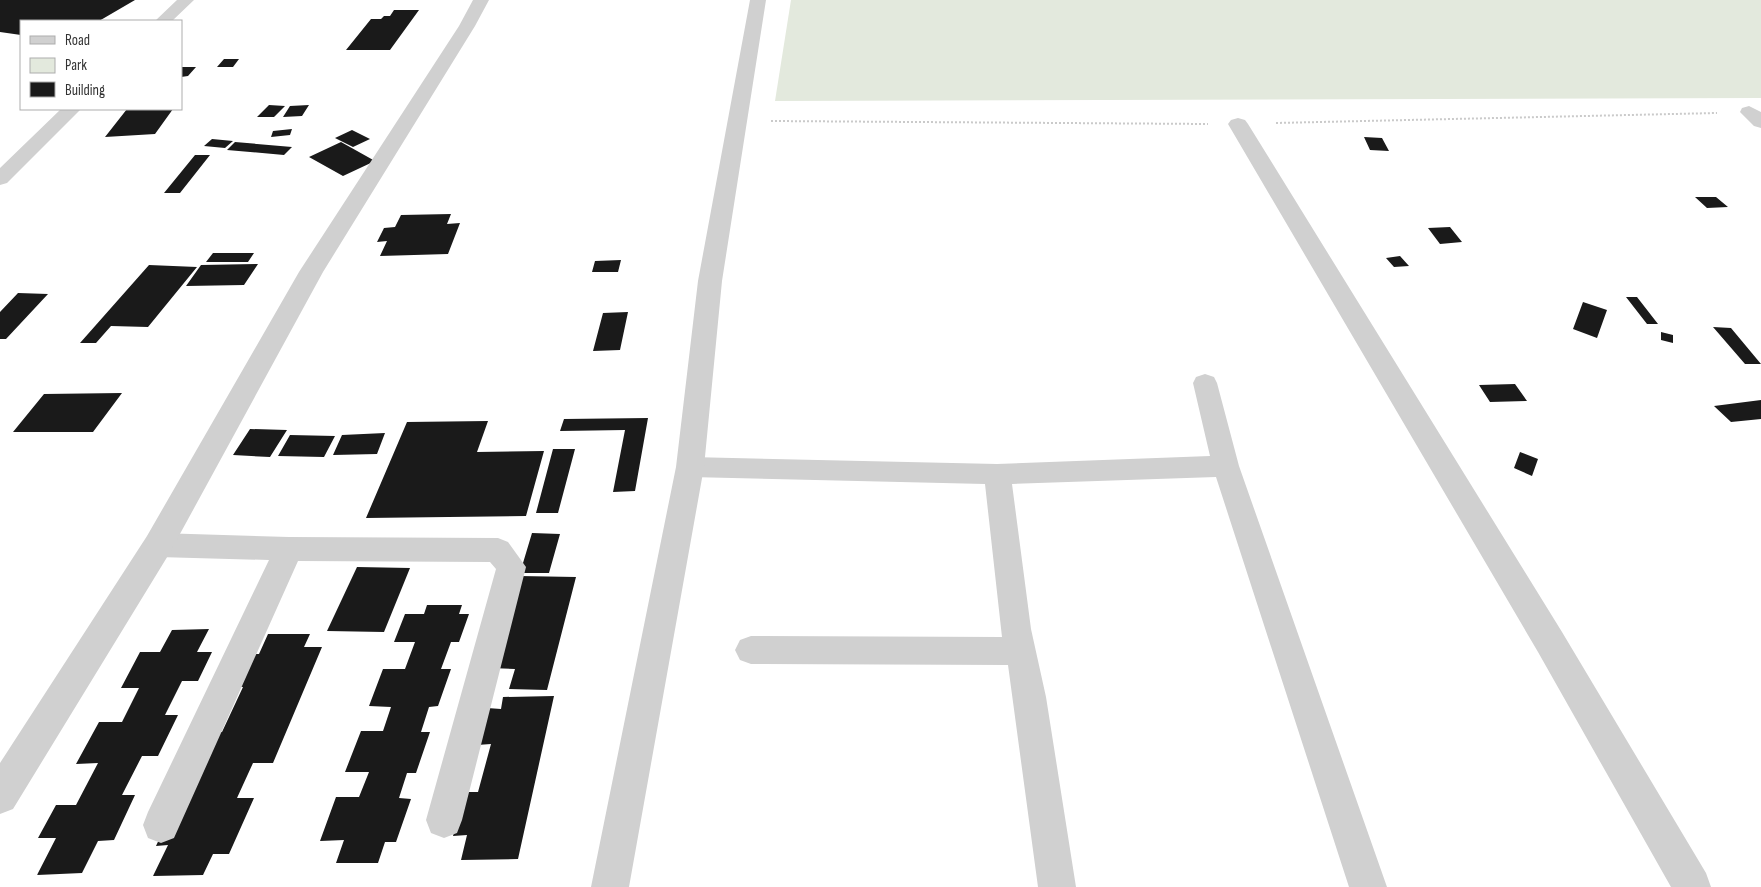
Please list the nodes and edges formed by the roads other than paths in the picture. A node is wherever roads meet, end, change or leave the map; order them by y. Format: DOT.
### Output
graph roads {
  1 [pos="186,0"];
  2 [pos="481,0"];
  3 [pos="758,0"];
  4 [pos="164,20"];
  5 [pos="71,110"];
  6 [pos="1238,124"];
  7 [pos="0,179"];
  8 [pos="1204,383"];
  9 [pos="690,466"];
  10 [pos="1226,466"];
  11 [pos="997,474"];
  12 [pos="158,545"];
  13 [pos="289,549"];
  14 [pos="752,650"];
  15 [pos="1020,651"];
  16 [pos="0,796"];
  17 [pos="444,820"];
  18 [pos="161,825"];
  19 [pos="610,887"];
  20 [pos="1057,887"];
  21 [pos="1368,887"];
  22 [pos="1692,887"];
  1 -- 4 [label="street"];
  2 -- 12 [label="street"];
  3 -- 9 [label="street"];
  5 -- 7 [label="street"];
  6 -- 22 [label="street"];
  8 -- 10 [label="lane"];
  9 -- 11 [label="lane"];
  9 -- 19 [label="street"];
  10 -- 11 [label="lane"];
  10 -- 21 [label="lane"];
  11 -- 15 [label="lane"];
  12 -- 13 [label="lane"];
  12 -- 16 [label="street"];
  13 -- 17 [label="lane"];
  13 -- 18 [label="lane"];
  14 -- 15 [label="lane"];
  15 -- 20 [label="lane"];
}
